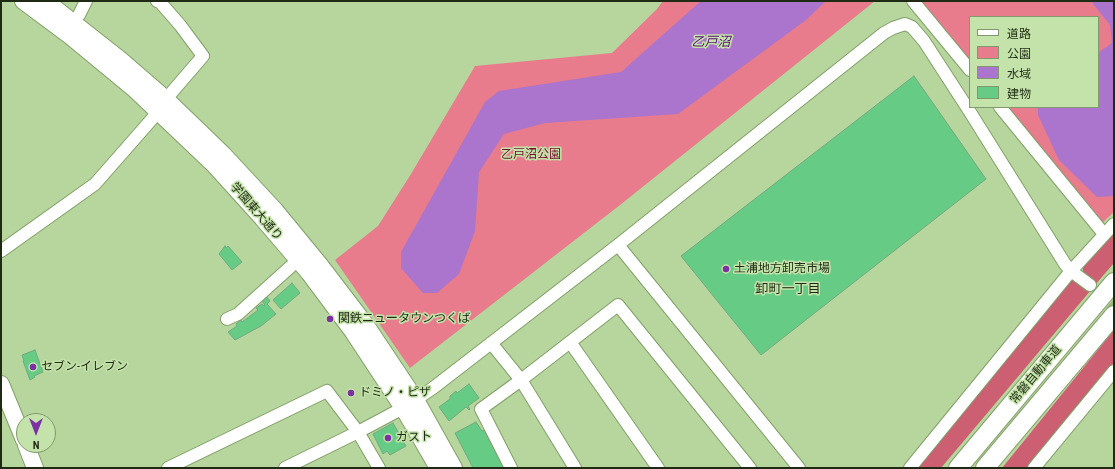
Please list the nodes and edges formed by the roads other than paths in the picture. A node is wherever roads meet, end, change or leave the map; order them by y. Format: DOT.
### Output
graph roads {
  1 [pos="23,1"];
  2 [pos="46,1"];
  3 [pos="86,1"];
  4 [pos="157,1"];
  5 [pos="913,1"];
  6 [pos="79,15"];
  7 [pos="969,69"];
  8 [pos="162,105"];
  9 [pos="1001,108"];
  10 [pos="1114,224"];
  11 [pos="1104,234"];
  12 [pos="618,245"];
  13 [pos="1,251"];
  14 [pos="298,260"];
  15 [pos="1071,271"];
  16 [pos="1114,282"];
  17 [pos="1090,285"];
  18 [pos="1114,315"];
  19 [pos="227,319"];
  20 [pos="570,342"];
  21 [pos="490,343"];
  22 [pos="1114,371"];
  23 [pos="521,380"];
  24 [pos="1,384"];
  25 [pos="410,404"];
  26 [pos="16,421"];
  27 [pos="358,432"];
  28 [pos="29,453"];
  29 [pos="35,468"];
  30 [pos="168,468"];
  31 [pos="285,468"];
  32 [pos="379,468"];
  33 [pos="438,468"];
  34 [pos="454,468"];
  35 [pos="511,468"];
  36 [pos="575,468"];
  37 [pos="658,468"];
  38 [pos="750,468"];
  39 [pos="800,468"];
  40 [pos="910,468"];
  41 [pos="958,468"];
  42 [pos="985,468"];
  43 [pos="1034,468"];
  1 -- 8 [label="main road, 学園東大通り"];
  2 -- 8 [label="main road, 学園東大通り"];
  3 -- 6 [label="street"];
  4 -- 8 [label="street"];
  5 -- 7 [label="street"];
  8 -- 13 [label="street"];
  8 -- 14 [label="main road, 学園東大通り"];
  8 -- 25 [label="main road, 学園東大通り"];
  9 -- 11 [label="street"];
  10 -- 11 [label="street"];
  11 -- 15 [label="street"];
  12 -- 15 [label="street"];
  12 -- 21 [label="street"];
  12 -- 39 [label="street"];
  14 -- 19 [label="street"];
  14 -- 25 [label="main road, 学園東大通り"];
  15 -- 17 [label="street"];
  15 -- 40 [label="street"];
  16 -- 41 [label="highway, 常磐自動車道"];
  18 -- 42 [label="highway, 常磐自動車道"];
  20 -- 23 [label="street"];
  20 -- 37 [label="street"];
  20 -- 38 [label="street"];
  21 -- 23 [label="street"];
  21 -- 25 [label="street"];
  22 -- 43 [label="street"];
  23 -- 35 [label="street"];
  23 -- 36 [label="street"];
  24 -- 26 [label="main road"];
  25 -- 27 [label="street"];
  25 -- 33 [label="main road, 学園東大通り"];
  25 -- 34 [label="main road, 学園東大通り"];
  27 -- 30 [label="street"];
  27 -- 31 [label="street"];
  27 -- 32 [label="street"];
  28 -- 29 [label="main road"];
}
